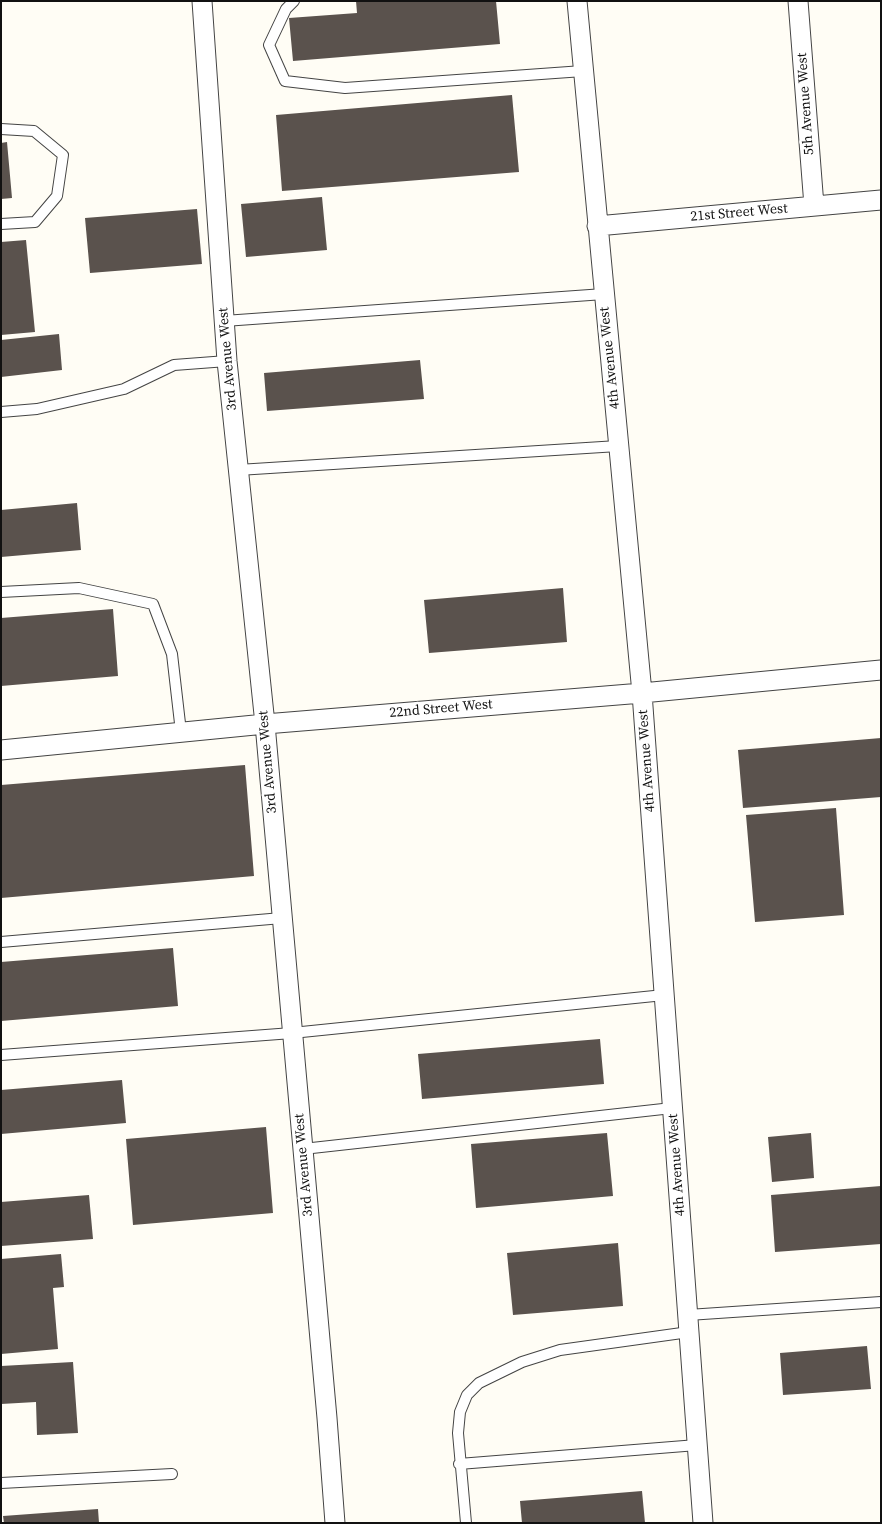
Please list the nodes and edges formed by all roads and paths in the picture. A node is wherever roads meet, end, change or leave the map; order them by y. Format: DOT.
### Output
graph roads {
  1 [pos="202,1"];
  2 [pos="294,1"];
  3 [pos="577,1"];
  4 [pos="798,1"];
  5 [pos="582,71"];
  6 [pos="1,129"];
  7 [pos="881,200"];
  8 [pos="814,206"];
  9 [pos="1,224"];
  10 [pos="597,226"];
  11 [pos="604,294"];
  12 [pos="224,321"];
  13 [pos="227,361"];
  14 [pos="1,412"];
  15 [pos="618,446"];
  16 [pos="238,470"];
  17 [pos="1,592"];
  18 [pos="881,670"];
  19 [pos="642,692"];
  20 [pos="265,724"];
  21 [pos="181,732"];
  22 [pos="1,750"];
  23 [pos="282,918"];
  24 [pos="1,942"];
  25 [pos="664,996"];
  26 [pos="292,1033"];
  27 [pos="1,1055"];
  28 [pos="672,1108"];
  29 [pos="303,1149"];
  30 [pos="881,1302"];
  31 [pos="688,1323"];
  32 [pos="697,1444"];
  33 [pos="459,1464"];
  34 [pos="172,1474"];
  35 [pos="1,1483"];
  36 [pos="335,1523"];
  37 [pos="466,1523"];
  38 [pos="703,1523"];
  1 -- 12 [label="street, 3rd Avenue West"];
  2 -- 5 [label="lane"];
  3 -- 5 [label="street, 4th Avenue West"];
  4 -- 8 [label="street, 5th Avenue West"];
  5 -- 10 [label="street, 4th Avenue West"];
  6 -- 9 [label="lane"];
  7 -- 8 [label="street, 21st Street West"];
  8 -- 10 [label="street, 21st Street West"];
  10 -- 11 [label="street, 4th Avenue West"];
  11 -- 12 [label="lane"];
  11 -- 15 [label="street, 4th Avenue West"];
  12 -- 13 [label="street, 3rd Avenue West"];
  13 -- 14 [label="lane"];
  13 -- 16 [label="street, 3rd Avenue West"];
  15 -- 16 [label="lane"];
  15 -- 19 [label="street, 4th Avenue West"];
  16 -- 20 [label="street, 3rd Avenue West"];
  17 -- 21 [label="lane"];
  18 -- 19 [label="street, 22nd Street West"];
  19 -- 20 [label="street, 22nd Street West"];
  19 -- 25 [label="street, 4th Avenue West"];
  20 -- 21 [label="street, 22nd Street West"];
  20 -- 23 [label="street, 3rd Avenue West"];
  21 -- 22 [label="street, 22nd Street West"];
  23 -- 24 [label="lane"];
  23 -- 26 [label="street, 3rd Avenue West"];
  25 -- 26 [label="lane"];
  25 -- 28 [label="street, 4th Avenue West"];
  26 -- 27 [label="lane"];
  26 -- 29 [label="street, 3rd Avenue West"];
  28 -- 29 [label="lane"];
  28 -- 31 [label="street, 4th Avenue West"];
  29 -- 36 [label="street, 3rd Avenue West"];
  30 -- 31 [label="lane"];
  31 -- 32 [label="street, 4th Avenue West"];
  31 -- 33 [label="lane"];
  32 -- 33 [label="lane"];
  32 -- 38 [label="street, 4th Avenue West"];
  33 -- 37 [label="lane"];
  34 -- 35 [label="lane"];
}
